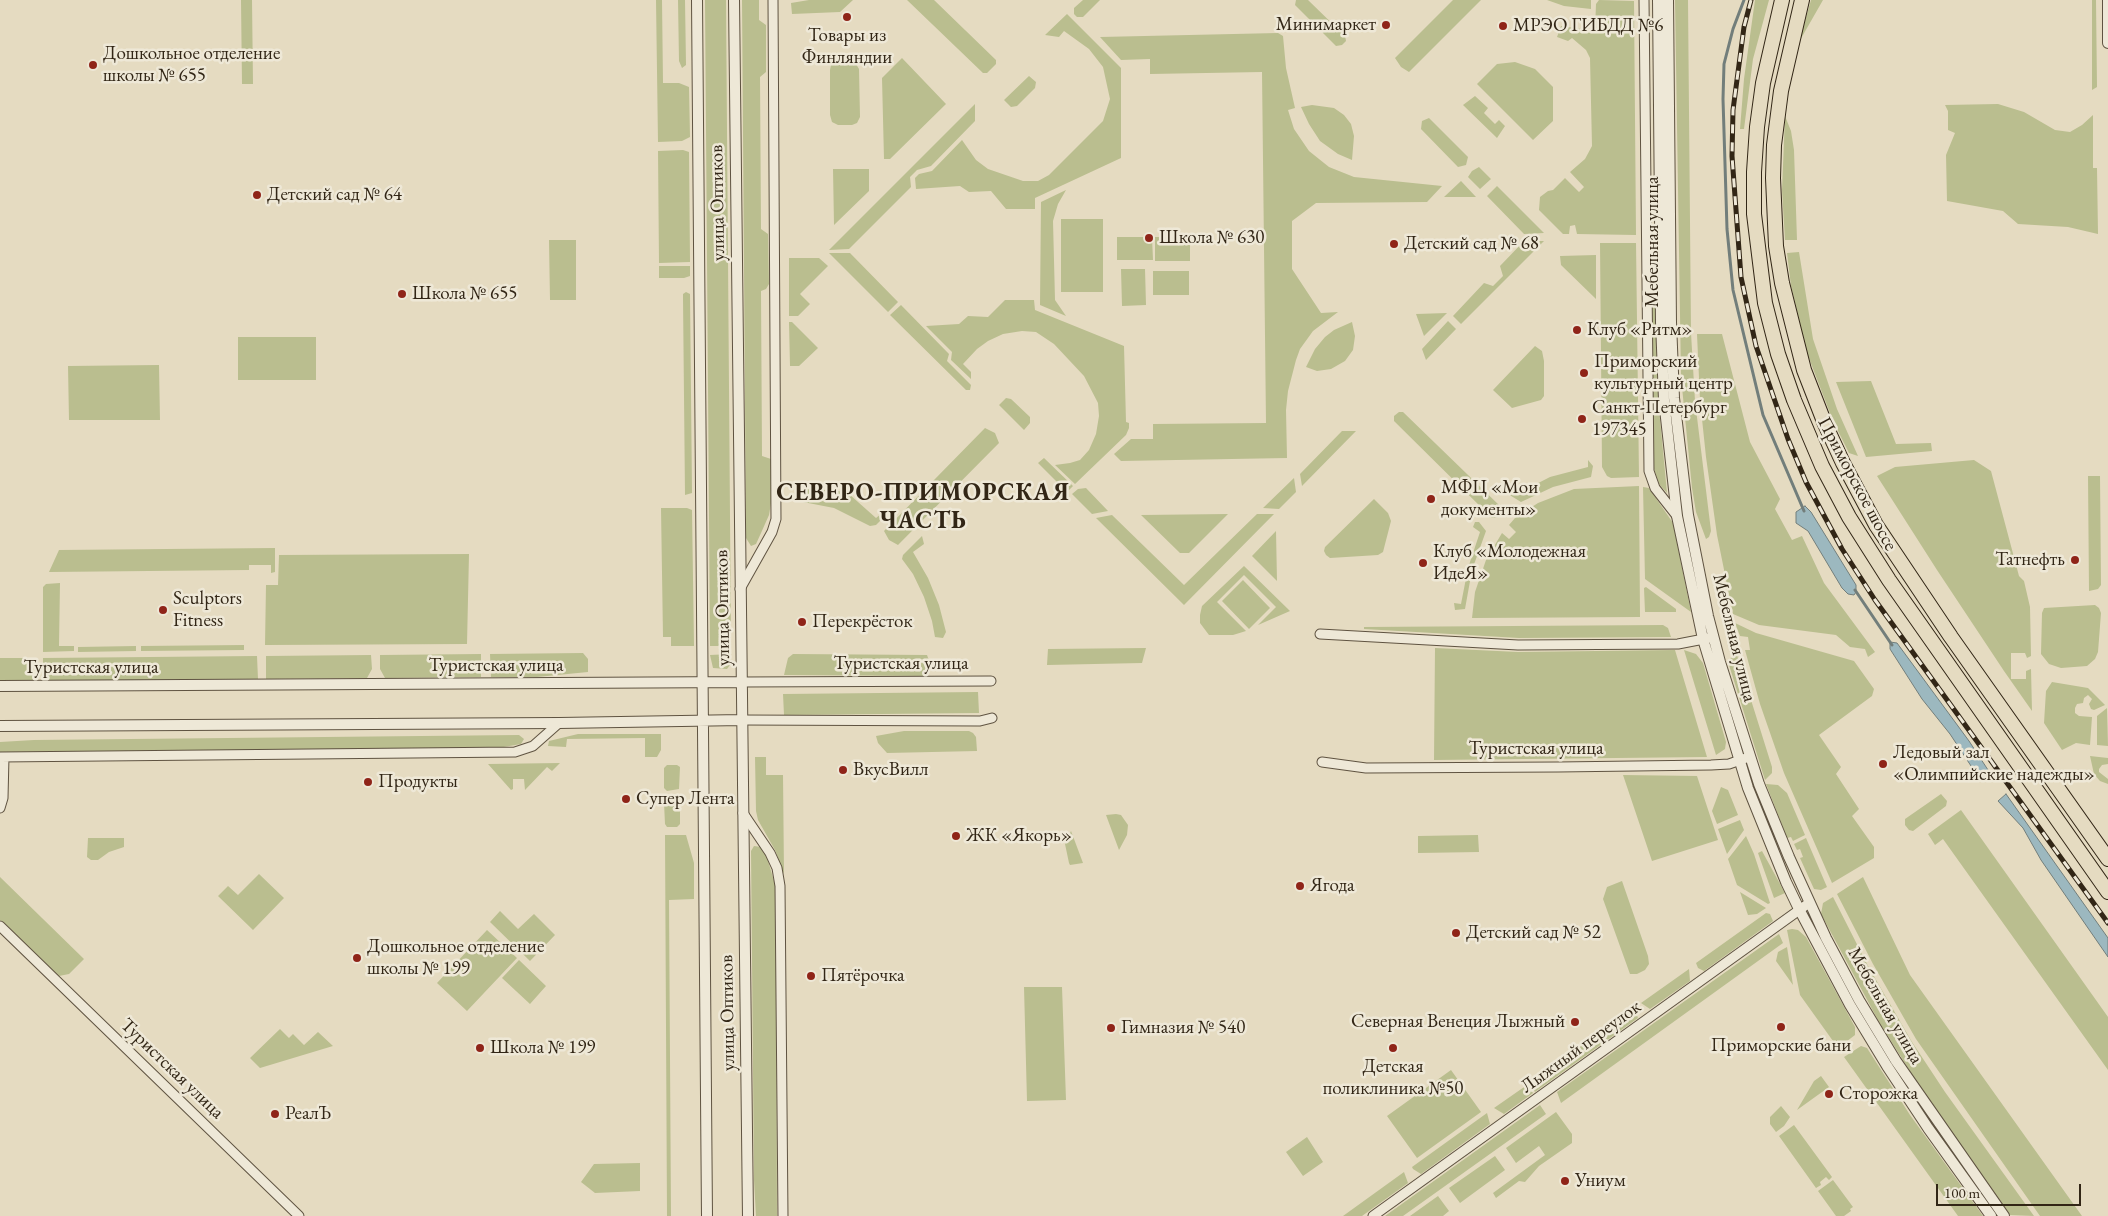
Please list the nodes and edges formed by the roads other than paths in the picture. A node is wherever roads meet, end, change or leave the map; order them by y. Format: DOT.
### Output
graph roads {
  1 [pos="697,0"];
  2 [pos="734,0"];
  3 [pos="773,0"];
  4 [pos="1644,0"];
  5 [pos="1658,0"];
  6 [pos="1668,0"];
  7 [pos="1782,0"];
  8 [pos="1802,0"];
  9 [pos="2108,0"];
  10 [pos="2108,43"];
  11 [pos="1677,516"];
  12 [pos="740,589"];
  13 [pos="1320,634"];
  14 [pos="1708,639"];
  15 [pos="991,681"];
  16 [pos="702,682"];
  17 [pos="742,682"];
  18 [pos="0,686"];
  19 [pos="992,718"];
  20 [pos="702,720"];
  21 [pos="742,720"];
  22 [pos="559,723"];
  23 [pos="0,726"];
  24 [pos="2,757"];
  25 [pos="1749,757"];
  26 [pos="1738,761"];
  27 [pos="1322,762"];
  28 [pos="0,808"];
  29 [pos="743,813"];
  30 [pos="2108,859"];
  31 [pos="2108,892"];
  32 [pos="1809,904"];
  33 [pos="1800,909"];
  34 [pos="0,926"];
  35 [pos="299,1216"];
  36 [pos="707,1216"];
  37 [pos="748,1216"];
  38 [pos="782,1216"];
  39 [pos="1373,1216"];
  40 [pos="1992,1216"];
  41 [pos="2004,1216"];
  1 -- 16 [label="street, улица Оптиков"];
  2 -- 12 [label="street, улица Оптиков"];
  3 -- 12 [label="street"];
  4 -- 11 [label="street"];
  5 -- 11 [label="street, Мебельная улица"];
  6 -- 14 [label="street, Мебельная улица"];
  7 -- 31 [label="main road, Приморское шоссе"];
  8 -- 30 [label="main road, Приморское шоссе"];
  9 -- 10 [label="street"];
  11 -- 14 [label="street, Мебельная улица"];
  12 -- 17 [label="street, улица Оптиков"];
  13 -- 14 [label="street"];
  14 -- 25 [label="street, Мебельная улица"];
  14 -- 26 [label="street, Мебельная улица"];
  15 -- 17 [label="street, Туристская улица"];
  16 -- 17 [label="street, Туристская улица"];
  16 -- 18 [label="street, Туристская улица"];
  16 -- 20 [label="street, улица Оптиков"];
  17 -- 21 [label="street, улица Оптиков"];
  19 -- 21 [label="street"];
  20 -- 21 [label="street"];
  20 -- 22 [label="street"];
  20 -- 36 [label="street, улица Оптиков"];
  21 -- 29 [label="street, улица Оптиков"];
  22 -- 23 [label="street"];
  22 -- 24 [label="street"];
  24 -- 28 [label="street"];
  25 -- 26 [label="street, Туристская улица"];
  25 -- 32 [label="street, Мебельная улица"];
  26 -- 27 [label="street, Туристская улица"];
  26 -- 33 [label="street, Мебельная улица"];
  29 -- 37 [label="street, улица Оптиков"];
  29 -- 38 [label="street"];
  32 -- 33 [label="street, Лыжный переулок"];
  32 -- 41 [label="street, Мебельная улица"];
  33 -- 39 [label="street, Лыжный переулок"];
  33 -- 40 [label="street, Мебельная улица"];
  34 -- 35 [label="street, Туристская улица"];
}
